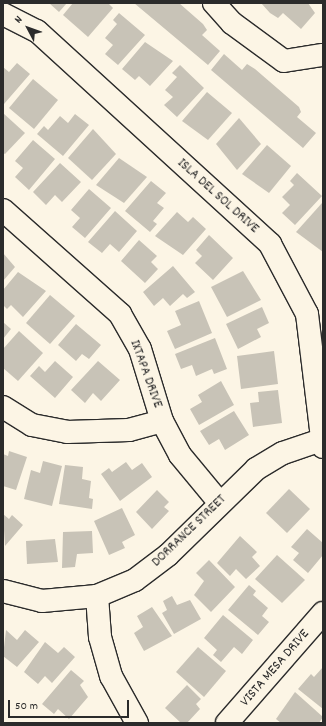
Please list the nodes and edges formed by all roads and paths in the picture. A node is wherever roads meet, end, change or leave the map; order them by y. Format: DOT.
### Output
graph roads {
  1 [pos="214,3"];
  2 [pos="3,14"];
  3 [pos="323,54"];
  4 [pos="3,210"];
  5 [pos="315,314"];
  6 [pos="3,407"];
  7 [pos="162,421"];
  8 [pos="322,444"];
  9 [pos="219,502"];
  10 [pos="3,592"];
  11 [pos="97,596"];
  12 [pos="323,613"];
  13 [pos="137,723"];
  14 [pos="227,723"];
  1 -- 3 [label="street"];
  2 -- 5 [label="street, ISLA DEL SOL DRIVE"];
  4 -- 7 [label="street, IXTAPA DRIVE"];
  5 -- 8 [label="street, ISLA DEL SOL DRIVE"];
  6 -- 7 [label="street"];
  7 -- 9 [label="street, IXTAPA DRIVE"];
  8 -- 9 [label="street, DORRANCE STREET"];
  9 -- 11 [label="street, DORRANCE STREET"];
  10 -- 11 [label="street, DORRANCE STREET"];
  11 -- 13 [label="street"];
  12 -- 14 [label="street, VISTA MESA DRIVE"];
}
